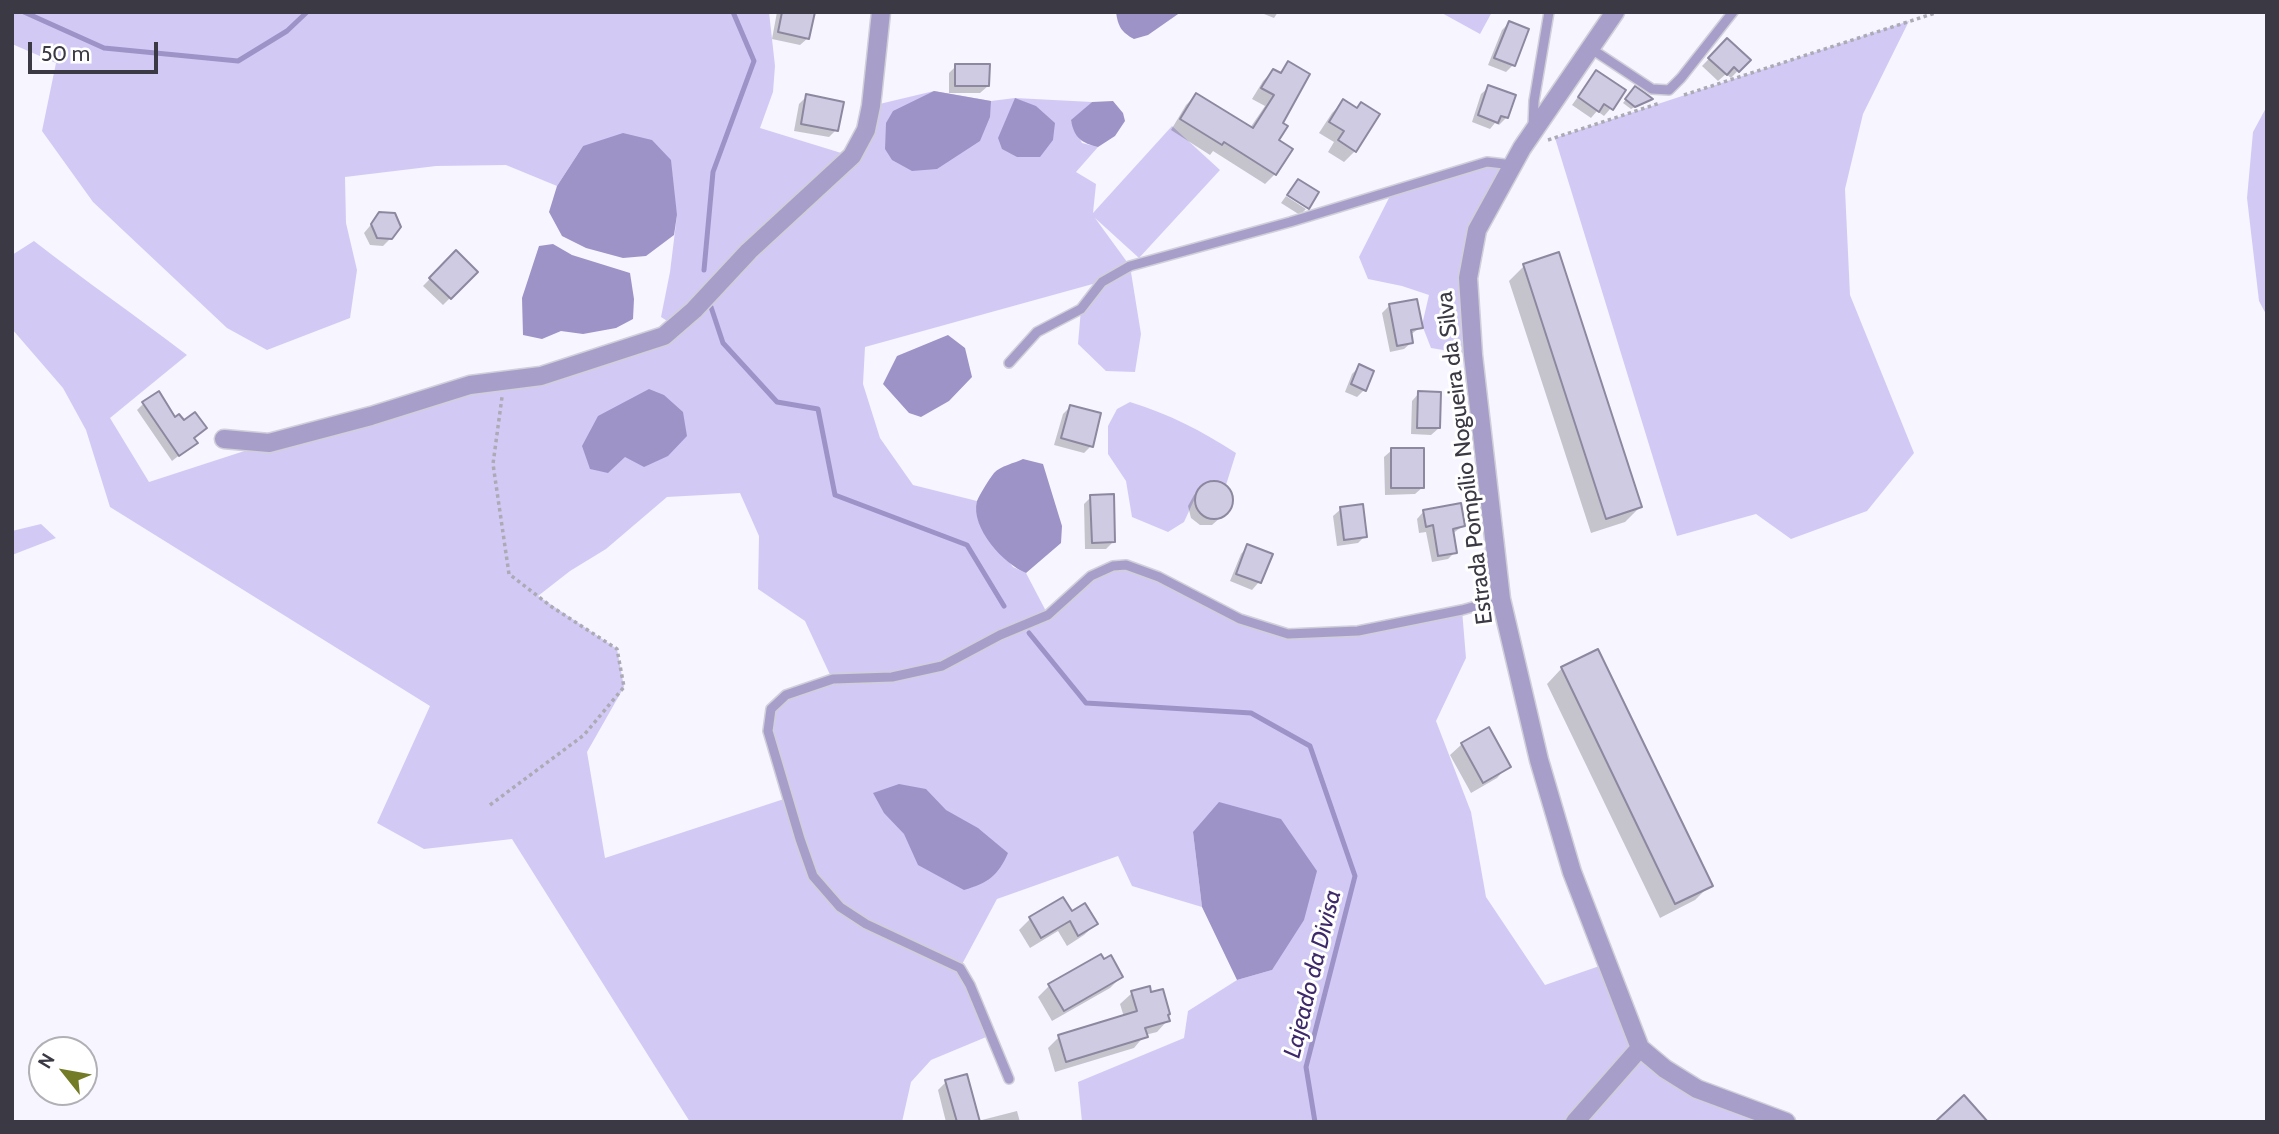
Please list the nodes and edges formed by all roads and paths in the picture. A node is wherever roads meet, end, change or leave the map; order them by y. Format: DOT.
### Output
graph roads {
  1 [pos="881,12"];
  2 [pos="1549,12"];
  3 [pos="1615,12"];
  4 [pos="1733,12"];
  5 [pos="1938,12"];
  6 [pos="1590,48"];
  7 [pos="1679,97"];
  8 [pos="1666,101"];
  9 [pos="1533,133"];
  10 [pos="1522,148"];
  11 [pos="1513,165"];
  12 [pos="1009,363"];
  13 [pos="504,381"];
  14 [pos="224,439"];
  15 [pos="1501,599"];
  16 [pos="490,805"];
  17 [pos="1640,1048"];
  18 [pos="1009,1079"];
  19 [pos="1575,1122"];
  20 [pos="1786,1122"];
  1 -- 13 [label="street"];
  2 -- 9 [label="lane"];
  3 -- 6 [label="street, Estrada Pompílio Nogueira da Silva"];
  4 -- 6 [label="lane"];
  5 -- 7 [label="path"];
  6 -- 9 [label="street, Estrada Pompílio Nogueira da Silva"];
  8 -- 10 [label="path"];
  9 -- 10 [label="street, Estrada Pompílio Nogueira da Silva"];
  10 -- 11 [label="street, Estrada Pompílio Nogueira da Silva"];
  11 -- 12 [label="lane"];
  11 -- 15 [label="street, Estrada Pompílio Nogueira da Silva"];
  13 -- 14 [label="street"];
  13 -- 16 [label="path"];
  15 -- 17 [label="street, Estrada Pompílio Nogueira da Silva"];
  15 -- 18 [label="lane"];
  17 -- 19 [label="street"];
  17 -- 20 [label="street, Estrada Pompílio Nogueira da Silva"];
}
